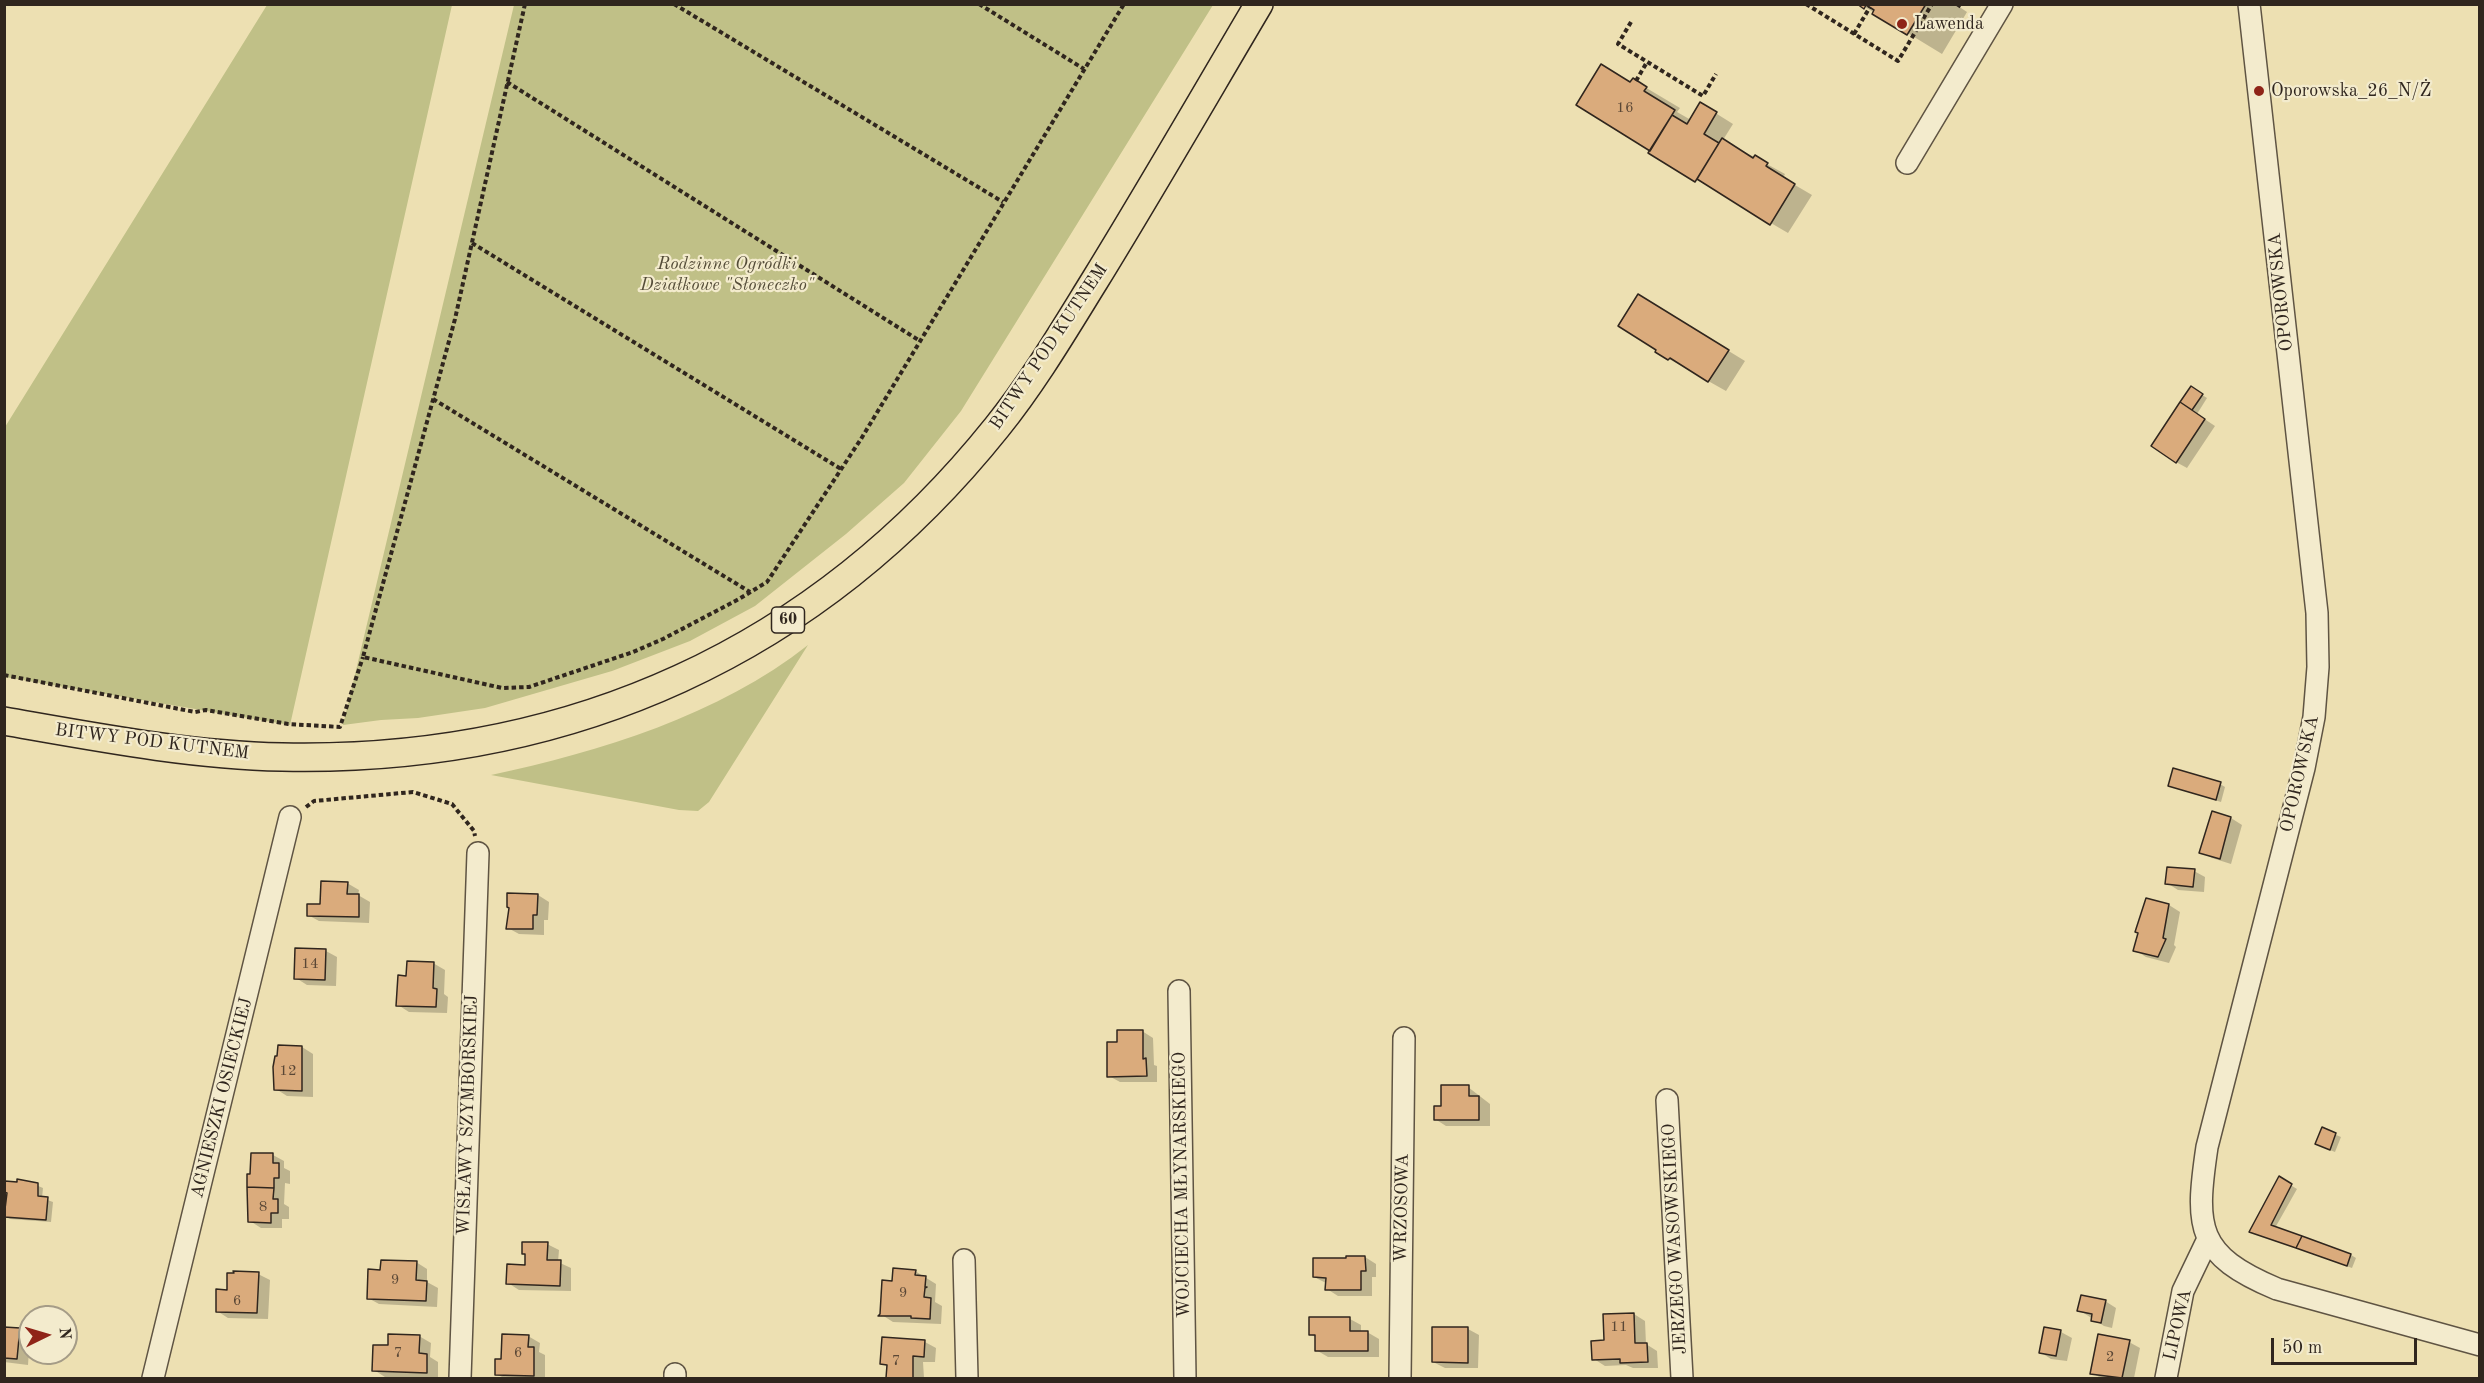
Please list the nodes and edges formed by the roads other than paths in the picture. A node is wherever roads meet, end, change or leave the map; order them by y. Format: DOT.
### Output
graph roads {
  1 [pos="1259,4"];
  2 [pos="2002,4"];
  3 [pos="2249,4"];
  4 [pos="1907,163"];
  5 [pos="4,721"];
  6 [pos="290,818"];
  7 [pos="478,852"];
  8 [pos="1179,991"];
  9 [pos="1404,1038"];
  10 [pos="1667,1100"];
  11 [pos="2208,1239"];
  12 [pos="964,1260"];
  13 [pos="2480,1345"];
  14 [pos="153,1378"];
  15 [pos="460,1378"];
  16 [pos="968,1378"];
  17 [pos="1185,1378"];
  18 [pos="1400,1378"];
  19 [pos="1682,1378"];
  20 [pos="2166,1378"];
  1 -- 5 [label="main road, BITWY POD KUTNEM / 60"];
  2 -- 4 [label="street"];
  3 -- 11 [label="street, OPOROWSKA"];
  6 -- 14 [label="street, AGNIESZKI OSIECKIEJ"];
  7 -- 15 [label="street, WISŁAWY SZYMBORSKIEJ"];
  8 -- 17 [label="street, WOJCIECHA MŁYNARSKIEGO"];
  9 -- 18 [label="street, WRZOSOWA"];
  10 -- 19 [label="street, JERZEGO WASOWSKIEGO"];
  11 -- 13 [label="street, OPOROWSKA"];
  11 -- 20 [label="street, LIPOWA"];
  12 -- 16 [label="street"];
}
